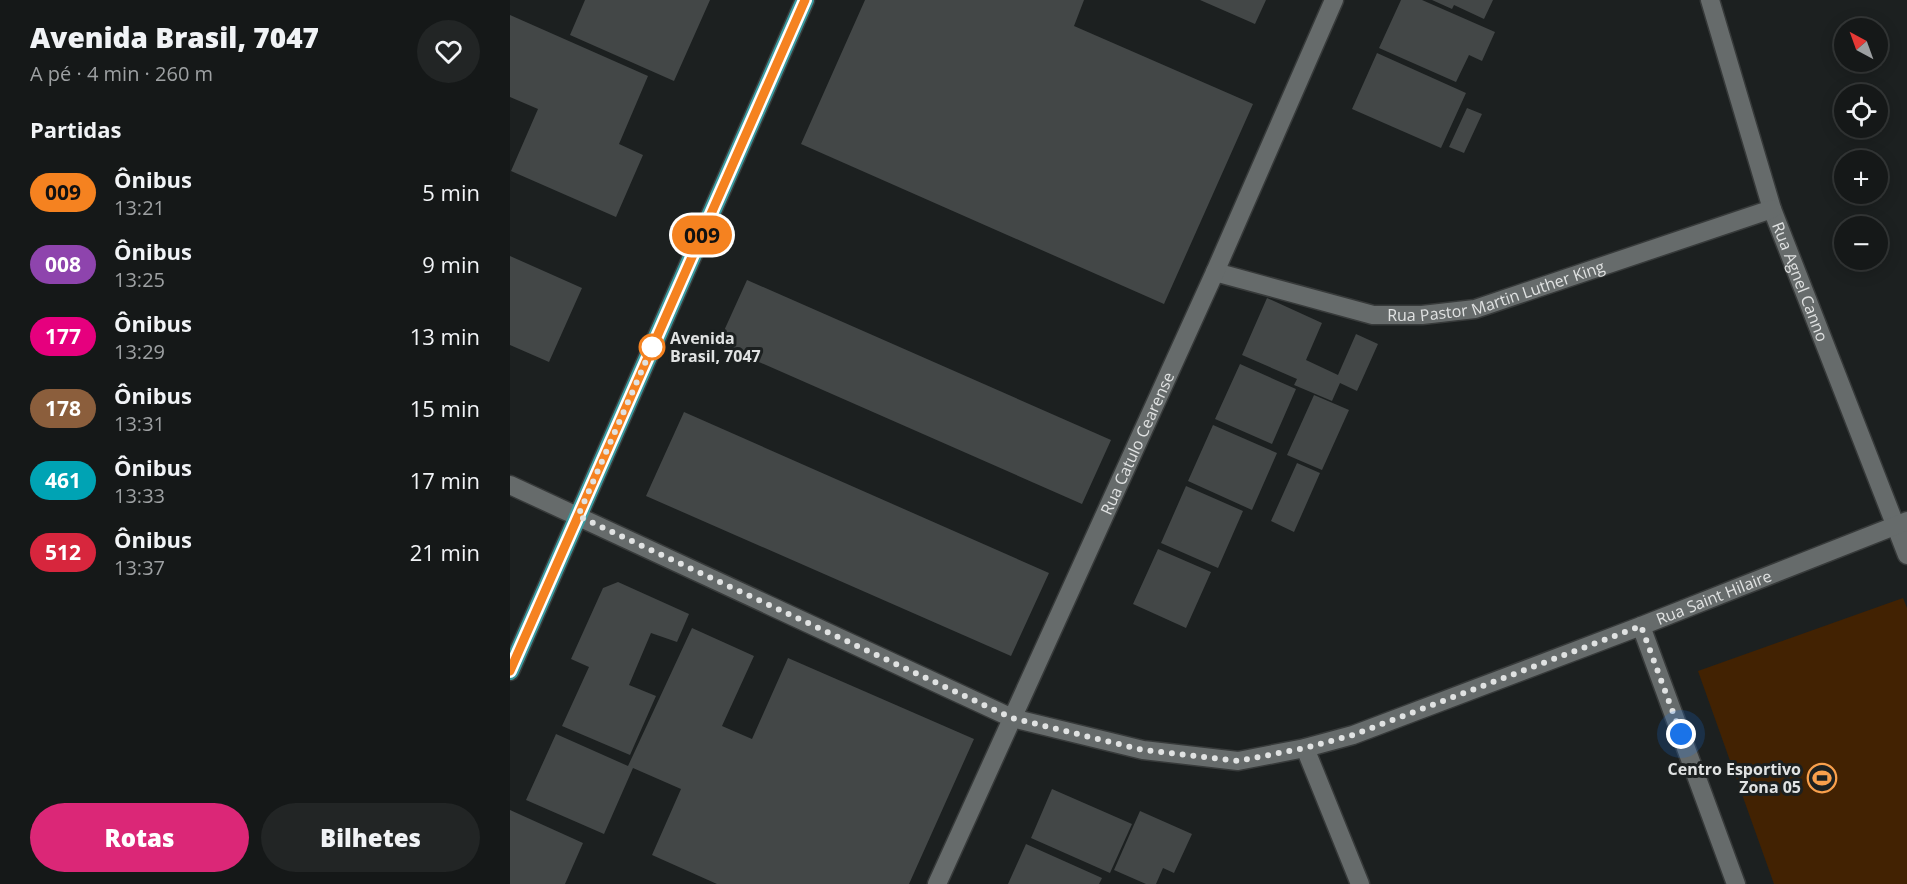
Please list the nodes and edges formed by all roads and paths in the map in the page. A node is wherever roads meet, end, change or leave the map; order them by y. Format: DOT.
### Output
graph roads {
  1 [pos="805,0"];
  2 [pos="1334,0"];
  3 [pos="1710,0"];
  4 [pos="1773,209"];
  5 [pos="1215,272"];
  6 [pos="510,485"];
  7 [pos="578,516"];
  8 [pos="1901,523"];
  9 [pos="1907,555"];
  10 [pos="1641,626"];
  11 [pos="510,671"];
  12 [pos="1012,718"];
  13 [pos="1305,748"];
  14 [pos="937,884"];
  15 [pos="1360,884"];
  16 [pos="1736,884"];
  1 -- 7 [label="main road"];
  2 -- 5 [label="street, Rua Catulo Cearense"];
  3 -- 4 [label="street, Rua Agnel Canno"];
  4 -- 5 [label="street, Rua Pastor Martin Luther King"];
  4 -- 8 [label="street, Rua Agnel Canno"];
  5 -- 12 [label="street, Rua Catulo Cearense"];
  6 -- 7 [label="street, Rua Saint Hilaire"];
  7 -- 11 [label="main road"];
  7 -- 12 [label="street, Rua Saint Hilaire"];
  8 -- 9 [label="street, Rua Agnel Canno"];
  8 -- 10 [label="street, Rua Saint Hilaire"];
  10 -- 13 [label="street, Rua Saint Hilaire"];
  10 -- 16 [label="street"];
  12 -- 13 [label="street, Rua Saint Hilaire"];
  12 -- 14 [label="street, Rua Catulo Cearense"];
  13 -- 15 [label="street"];
}
